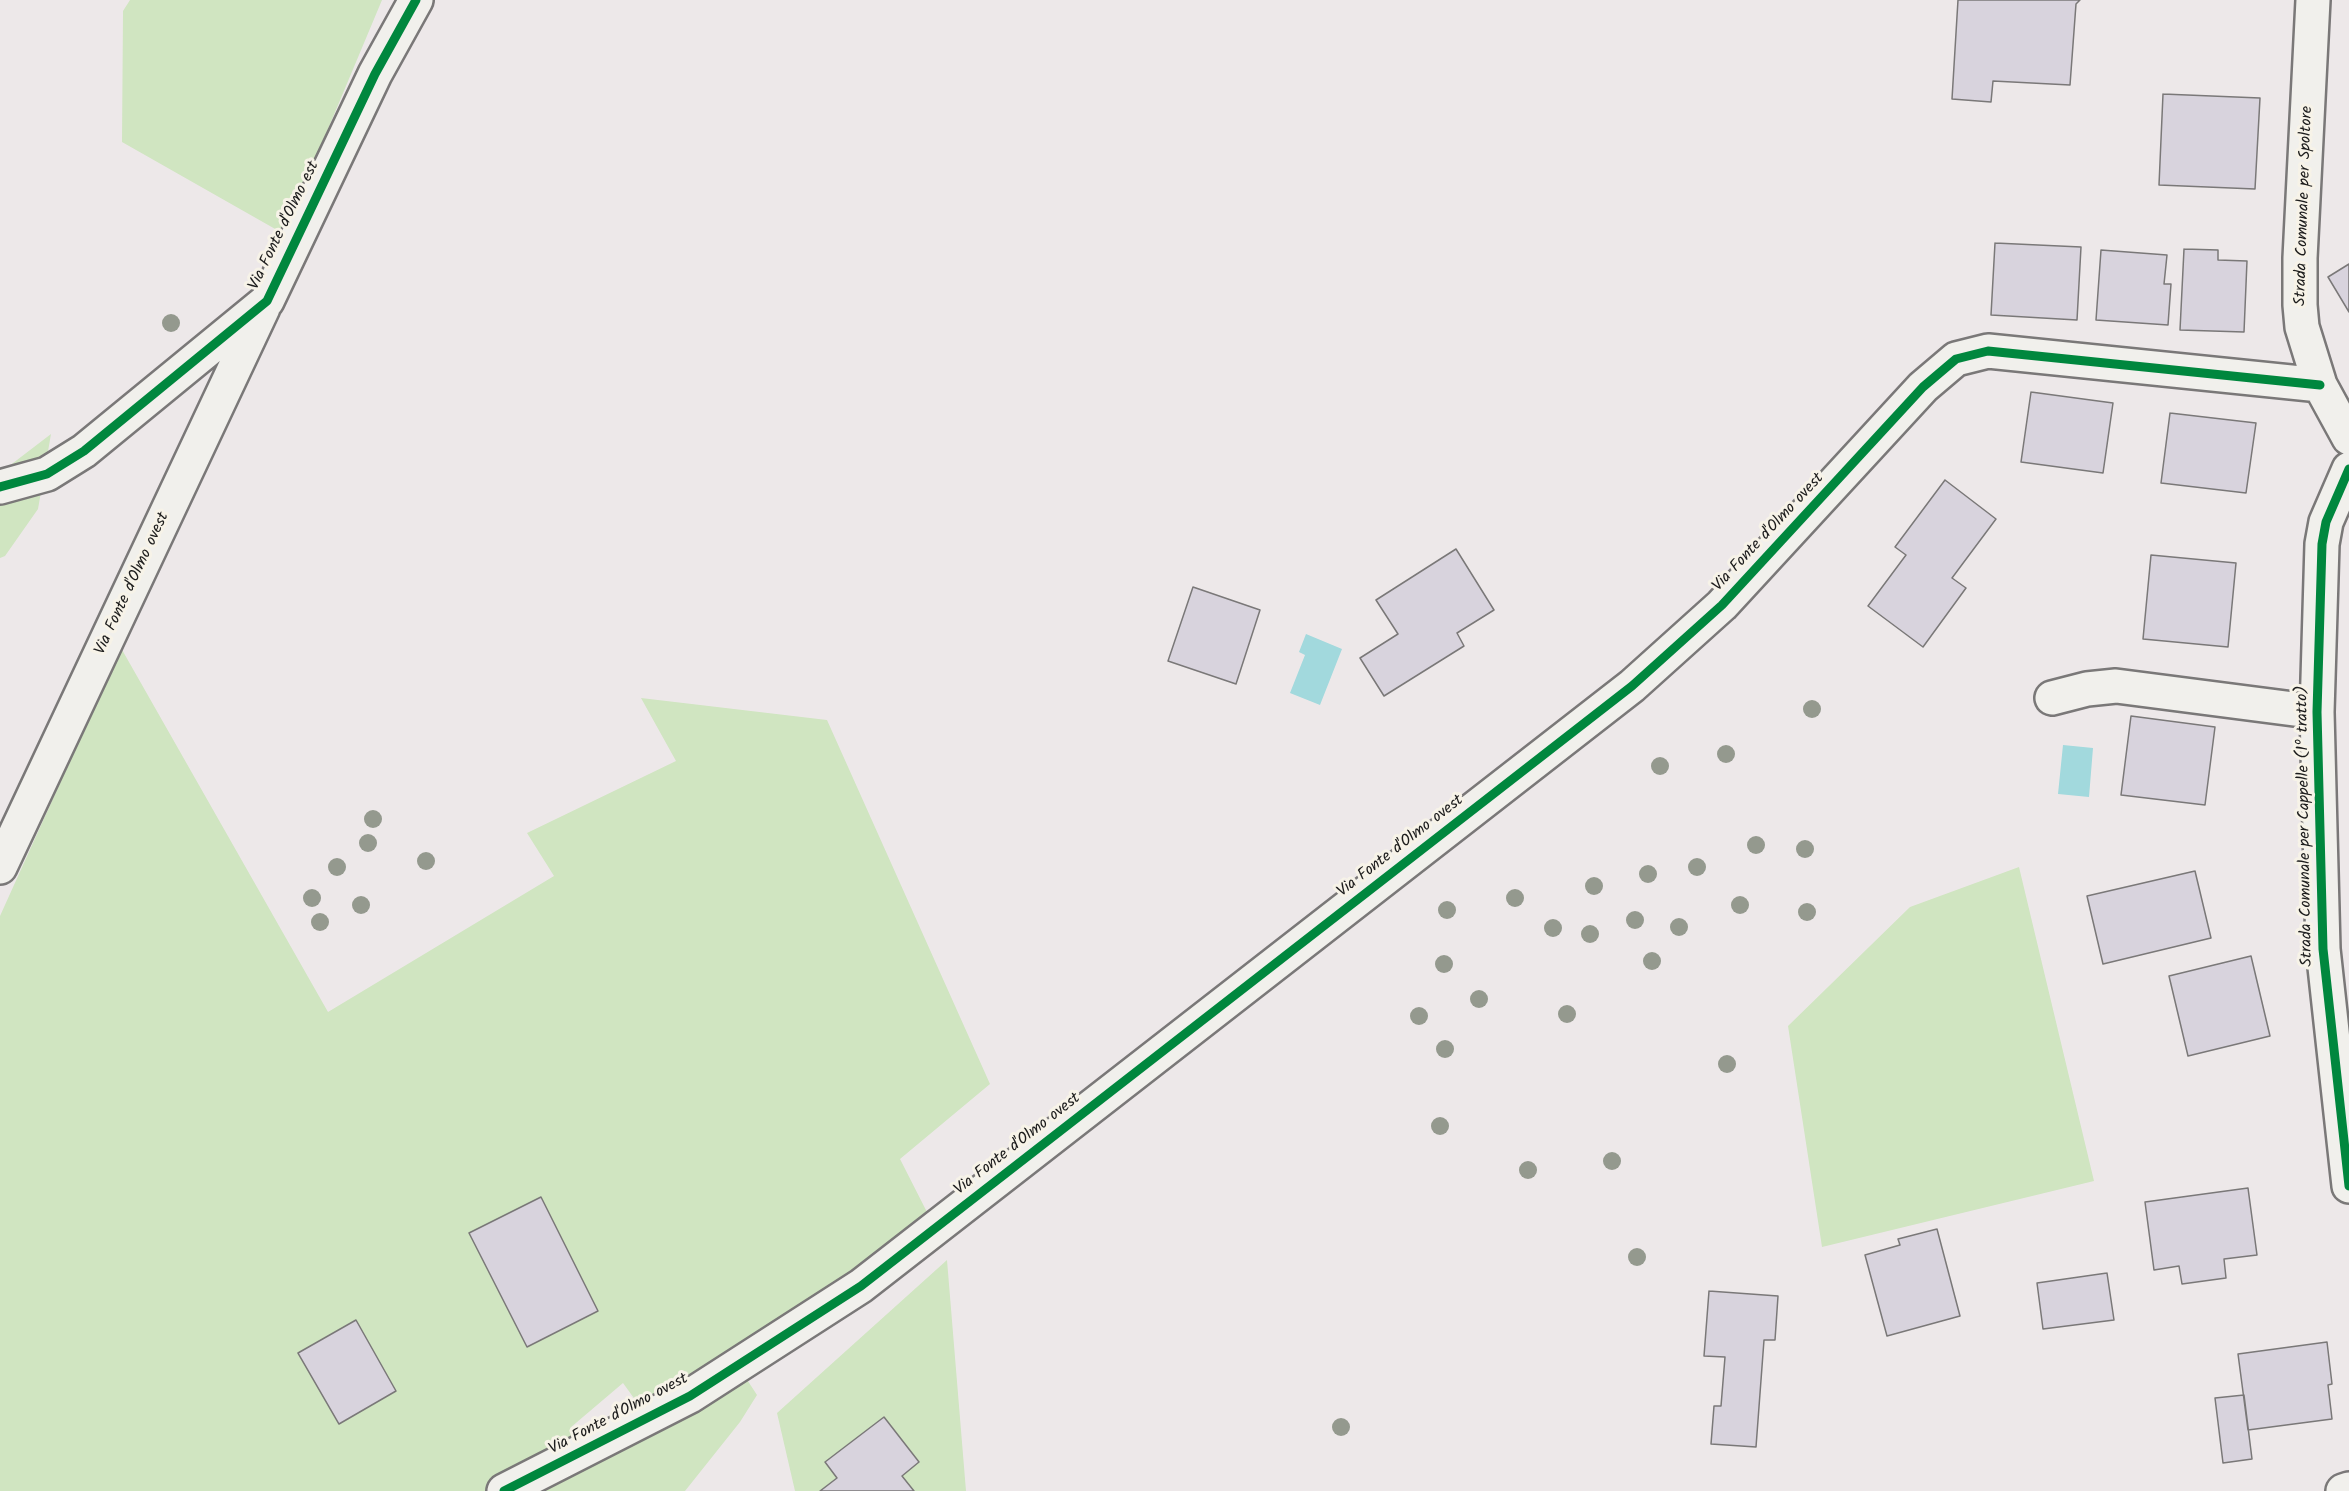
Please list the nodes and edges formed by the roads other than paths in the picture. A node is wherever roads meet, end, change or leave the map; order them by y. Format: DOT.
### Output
graph roads {
  1 [pos="416,0"];
  2 [pos="2313,0"];
  3 [pos="267,301"];
  4 [pos="2320,385"];
  5 [pos="2349,438"];
  6 [pos="2349,470"];
  7 [pos="0,487"];
  8 [pos="2052,698"];
  9 [pos="2317,712"];
  10 [pos="0,867"];
  11 [pos="2349,1186"];
  12 [pos="2349,1489"];
  13 [pos="504,1491"];
  14 [pos="2343,1491"];
  1 -- 3 [label="street, Via Fonte d'Olmo est"];
  2 -- 4 [label="street, Strada Comunale per Spoltore"];
  3 -- 7 [label="street, Via Fonte d'Olmo est"];
  3 -- 10 [label="street, Via Fonte d'Olmo ovest"];
  4 -- 5 [label="street, Strada Comunale per Spoltore"];
  4 -- 13 [label="street, Via Fonte d'Olmo ovest"];
  6 -- 9 [label="street, Strada Comunale per Cappelle (1º tratto)"];
  8 -- 9 [label="street"];
  9 -- 11 [label="street, Strada Comunale per Cappelle (1º tratto)"];
  12 -- 14 [label="street"];
}
